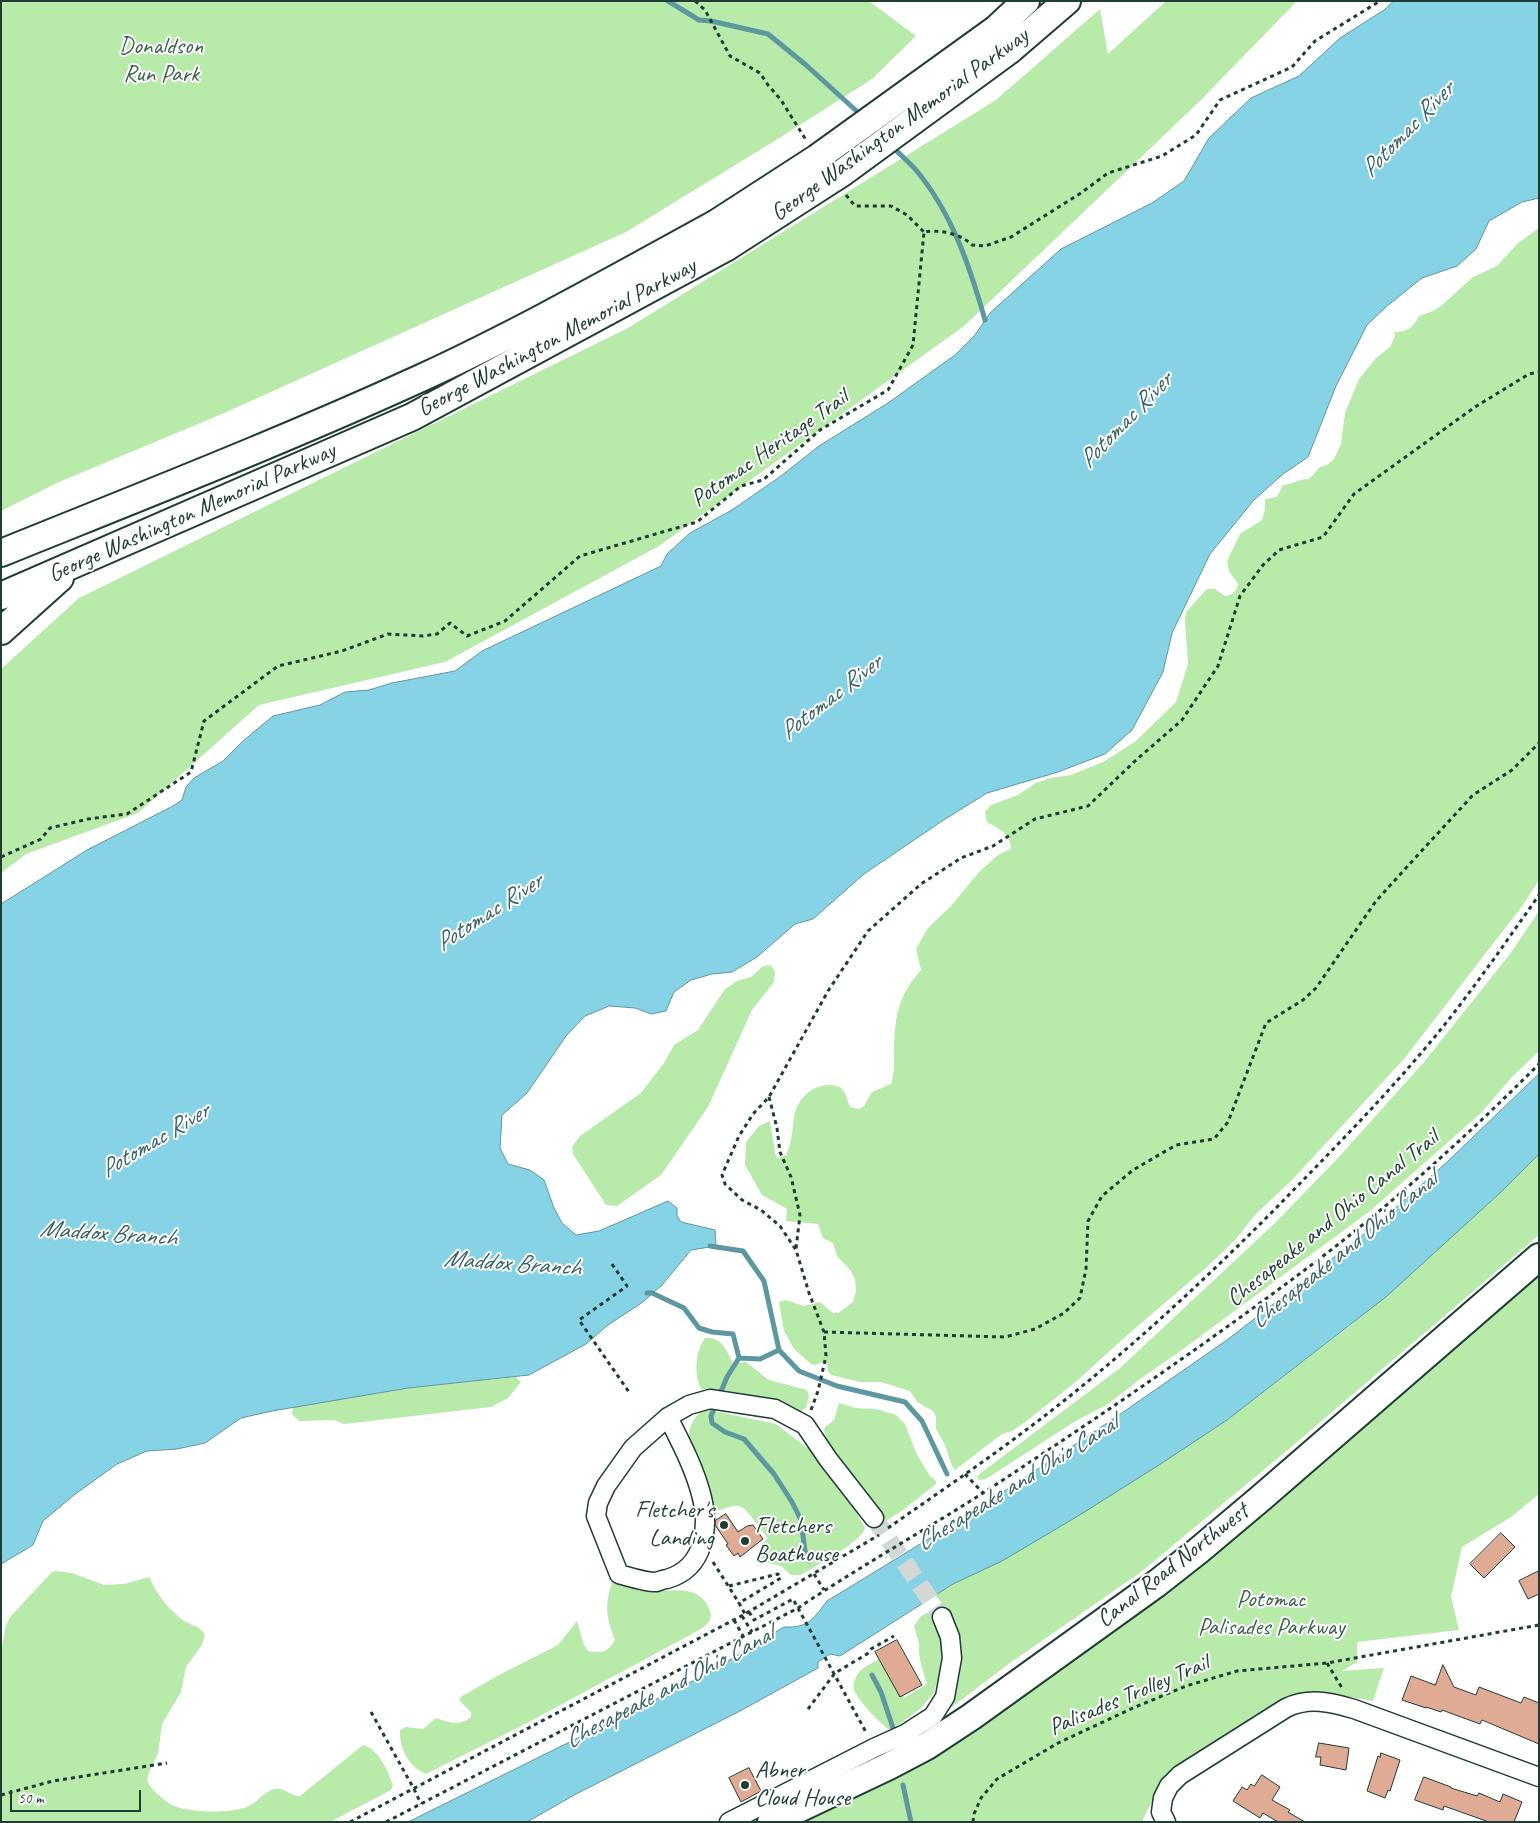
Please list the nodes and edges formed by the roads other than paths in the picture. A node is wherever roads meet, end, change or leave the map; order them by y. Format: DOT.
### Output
graph roads {
  1 [pos="1026,1"];
  2 [pos="1067,1"];
  3 [pos="1003,40"];
  4 [pos="1,553"];
  5 [pos="75,564"];
  6 [pos="1,596"];
  7 [pos="1,631"];
  8 [pos="1539,1257"];
  9 [pos="668,1417"];
  10 [pos="874,1518"];
  11 [pos="942,1617"];
  12 [pos="1539,1777"];
  13 [pos="729,1822"];
  14 [pos="771,1822"];
  15 [pos="1166,1822"];
  1 -- 3 [label="highway, George Washington Memorial Parkway"];
  2 -- 3 [label="highway, George Washington Memorial Parkway"];
  3 -- 4 [label="highway, George Washington Memorial Parkway, bridge"];
  3 -- 5 [label="highway, George Washington Memorial Parkway, bridge"];
  5 -- 6 [label="highway, George Washington Memorial Parkway"];
  5 -- 7 [label="highway"];
  8 -- 14 [label="highway, Canal Road Northwest"];
  9 -- 9 [label="street"];
  9 -- 10 [label="street"];
  11 -- 13 [label="street"];
  12 -- 15 [label="street"];
}
